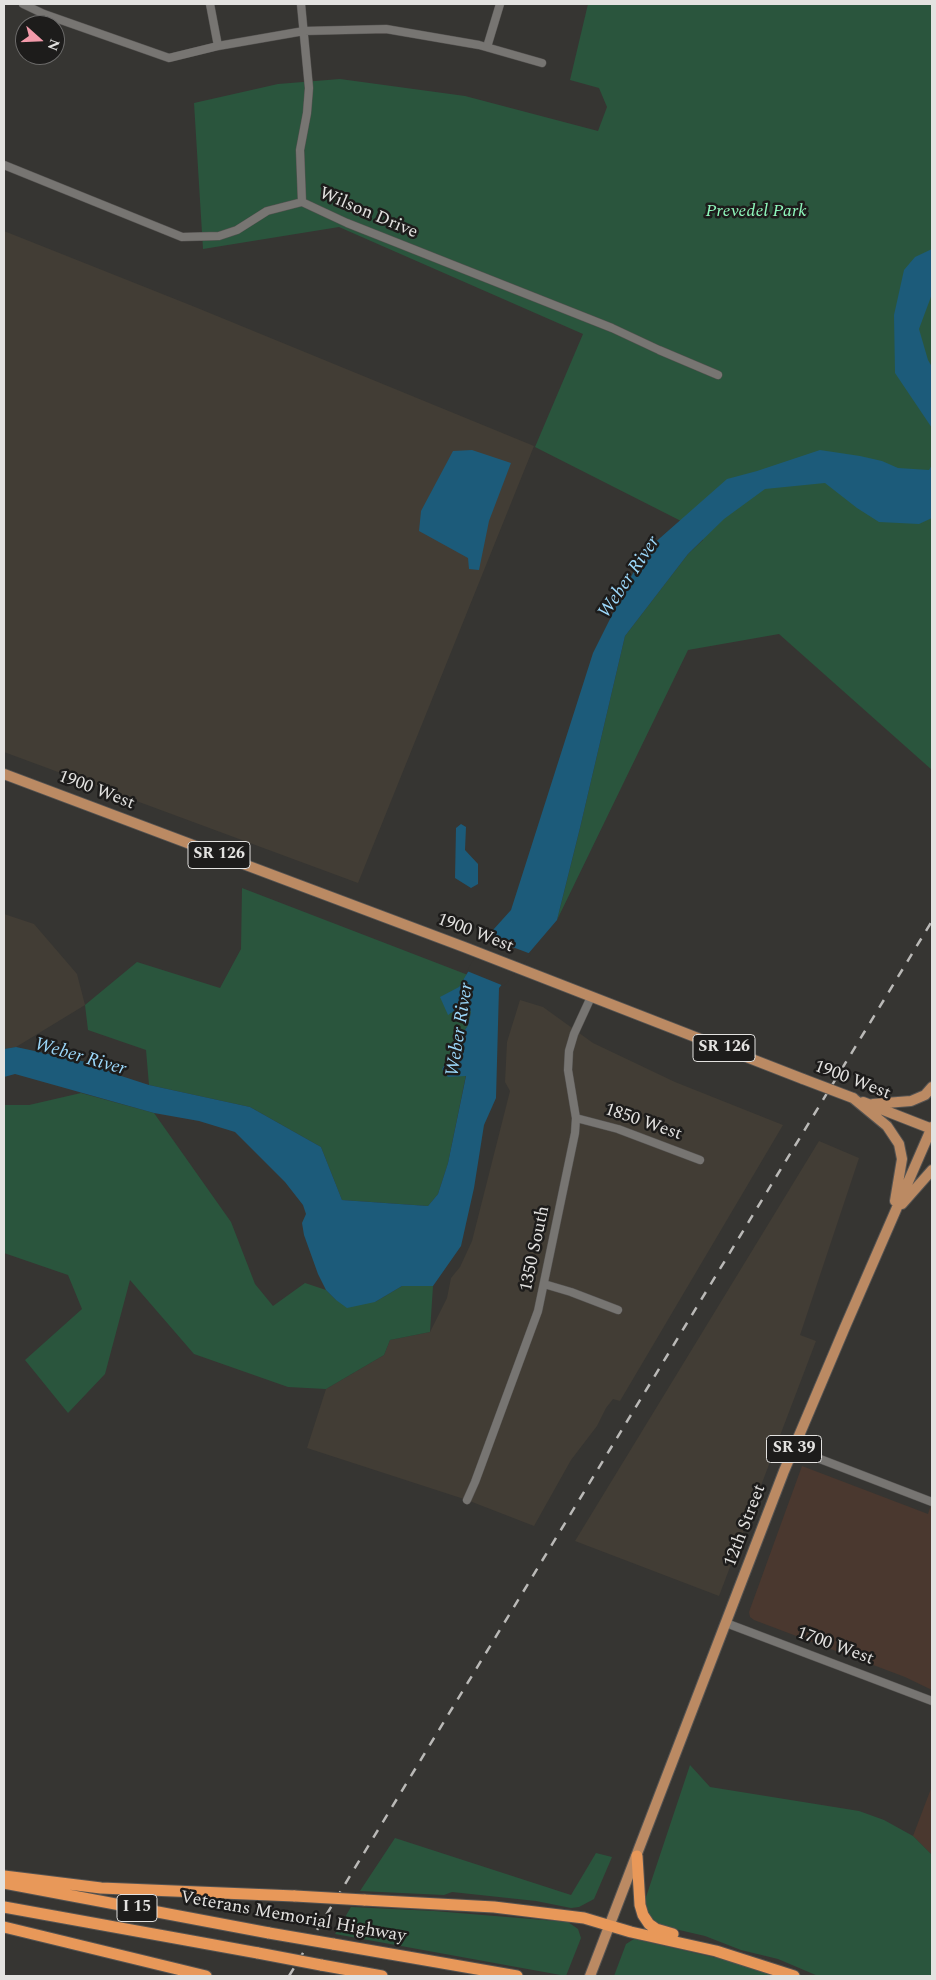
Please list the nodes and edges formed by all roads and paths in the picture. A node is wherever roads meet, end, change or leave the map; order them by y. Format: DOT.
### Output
graph roads {
  1 [pos="23,4"];
  2 [pos="210,4"];
  3 [pos="301,4"];
  4 [pos="500,4"];
  5 [pos="304,31"];
  6 [pos="218,46"];
  7 [pos="487,47"];
  8 [pos="542,63"];
  9 [pos="4,165"];
  10 [pos="302,202"];
  11 [pos="718,375"];
  12 [pos="4,774"];
  13 [pos="591,996"];
  14 [pos="932,1087"];
  15 [pos="853,1098"];
  16 [pos="870,1105"];
  17 [pos="576,1118"];
  18 [pos="932,1128"];
  19 [pos="700,1160"];
  20 [pos="932,1170"];
  21 [pos="893,1214"];
  22 [pos="544,1284"];
  23 [pos="618,1310"];
  24 [pos="794,1449"];
  25 [pos="467,1500"];
  26 [pos="932,1502"];
  27 [pos="726,1623"];
  28 [pos="932,1701"];
  29 [pos="637,1856"];
  30 [pos="4,1876"];
  31 [pos="4,1883"];
  32 [pos="4,1907"];
  33 [pos="610,1925"];
  34 [pos="4,1927"];
  35 [pos="716,1951"];
  36 [pos="206,1976"];
  37 [pos="382,1976"];
  38 [pos="517,1976"];
  39 [pos="590,1976"];
  40 [pos="794,1976"];
  1 -- 6 [label="street"];
  2 -- 6 [label="street"];
  3 -- 5 [label="street"];
  4 -- 7 [label="street"];
  5 -- 6 [label="street"];
  5 -- 7 [label="street"];
  5 -- 10 [label="street"];
  7 -- 8 [label="street"];
  9 -- 10 [label="street, Wilson Drive"];
  10 -- 11 [label="street, Wilson Drive"];
  12 -- 13 [label="main road, 1900 West / SR 126"];
  13 -- 15 [label="main road, 1900 West / SR 126, bridge"];
  13 -- 17 [label="street, 1350 South"];
  14 -- 16 [label="main road"];
  15 -- 16 [label="main road, 1900 West / SR 126"];
  15 -- 21 [label="main road"];
  16 -- 18 [label="main road, 1900 West / SR 126"];
  17 -- 19 [label="street, 1850 West"];
  17 -- 22 [label="street, 1350 South"];
  18 -- 21 [label="main road, 12th Street / SR 39"];
  20 -- 21 [label="main road"];
  21 -- 24 [label="main road, 12th Street / SR 39"];
  22 -- 23 [label="street"];
  22 -- 25 [label="street, 1350 South"];
  24 -- 26 [label="street"];
  24 -- 27 [label="main road, 12th Street / SR 39"];
  27 -- 28 [label="street, 1700 West"];
  27 -- 29 [label="main road, 12th Street / SR 39"];
  29 -- 33 [label="main road, SR 39"];
  29 -- 35 [label="highway"];
  30 -- 33 [label="highway, bridge"];
  31 -- 38 [label="highway, Veterans Memorial Highway / I 15, bridge"];
  32 -- 37 [label="highway, I 15, bridge"];
  33 -- 35 [label="highway"];
  33 -- 39 [label="main road, SR 39"];
  34 -- 36 [label="highway"];
  35 -- 40 [label="highway"];
}
